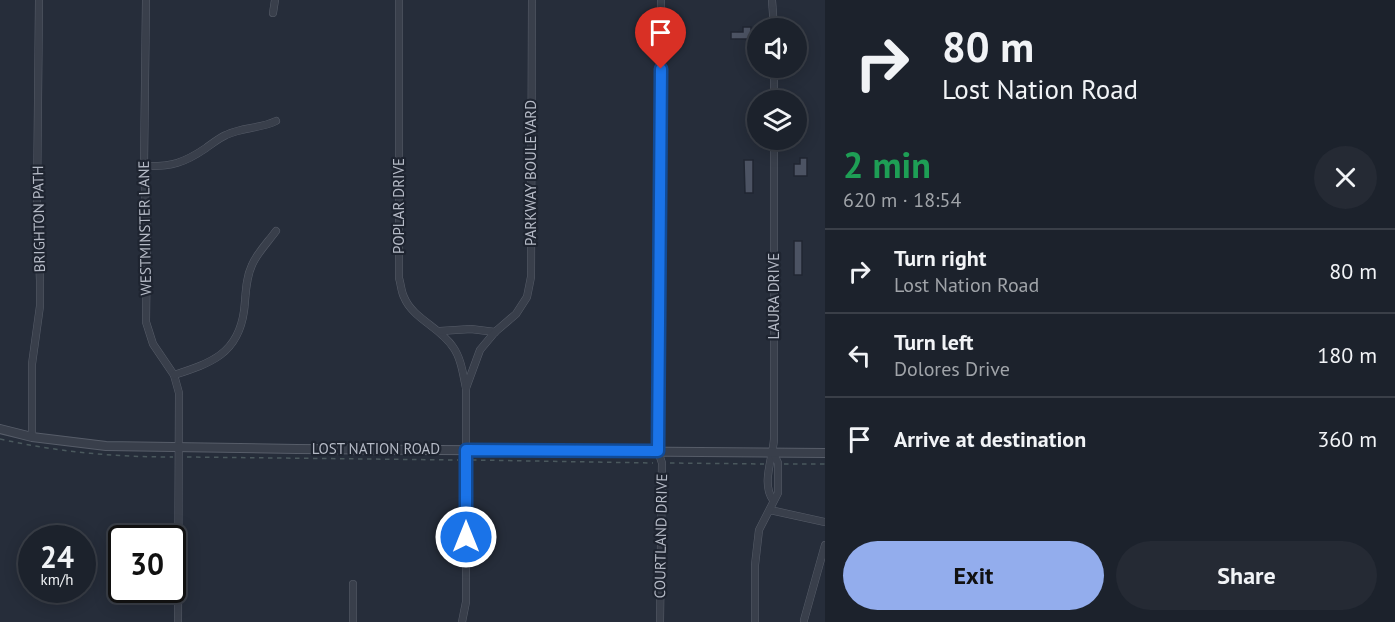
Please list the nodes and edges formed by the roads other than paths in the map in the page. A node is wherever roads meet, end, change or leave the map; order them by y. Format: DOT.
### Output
graph roads {
  1 [pos="39,0"];
  2 [pos="146,0"];
  3 [pos="275,0"];
  4 [pos="399,0"];
  5 [pos="532,0"];
  6 [pos="661,0"];
  7 [pos="772,0"];
  8 [pos="273,13"];
  9 [pos="773,18"];
  10 [pos="276,121"];
  11 [pos="774,150"];
  12 [pos="144,166"];
  13 [pos="276,231"];
  14 [pos="440,331"];
  15 [pos="495,332"];
  16 [pos="174,375"];
  17 [pos="466,388"];
  18 [pos="0,429"];
  19 [pos="32,437"];
  20 [pos="179,447"];
  21 [pos="466,450"];
  22 [pos="658,451"];
  23 [pos="773,452"];
  24 [pos="825,453"];
  25 [pos="773,500"];
  26 [pos="770,510"];
  27 [pos="825,522"];
  28 [pos="825,545"];
  29 [pos="353,584"];
  30 [pos="804,620"];
  31 [pos="178,622"];
  32 [pos="353,622"];
  33 [pos="462,622"];
  34 [pos="660,622"];
  35 [pos="755,622"];
  1 -- 19 [label="street, BRIGHTON PATH"];
  2 -- 12 [label="street, WESTMINSTER LANE"];
  3 -- 8 [label="street"];
  4 -- 14 [label="street, POPLAR DRIVE"];
  5 -- 15 [label="street, PARKWAY BOULEVARD"];
  6 -- 22 [label="street, COURTLAND DRIVE"];
  7 -- 9 [label="street"];
  10 -- 12 [label="street"];
  11 -- 23 [label="street, LAURA DRIVE"];
  12 -- 16 [label="street, WESTMINSTER LANE"];
  13 -- 16 [label="street"];
  14 -- 15 [label="street"];
  14 -- 17 [label="street, POPLAR DRIVE"];
  15 -- 17 [label="street, PARKWAY BOULEVARD"];
  16 -- 20 [label="street, WESTMINSTER LANE"];
  17 -- 21 [label="street, PARKWAY BOULEVARD"];
  18 -- 19 [label="street, LOST NATION ROAD"];
  19 -- 20 [label="street, LOST NATION ROAD"];
  20 -- 21 [label="street, LOST NATION ROAD"];
  20 -- 31 [label="street, WESTMINSTER LANE"];
  21 -- 22 [label="street, LOST NATION ROAD"];
  21 -- 33 [label="street, PARKWAY BOULEVARD"];
  22 -- 23 [label="street, LOST NATION ROAD"];
  22 -- 34 [label="street, COURTLAND DRIVE"];
  23 -- 24 [label="street, LOST NATION ROAD"];
  23 -- 25 [label="street"];
  23 -- 25 [label="street"];
  25 -- 26 [label="street"];
  26 -- 27 [label="street"];
  26 -- 35 [label="street"];
  28 -- 30 [label="street"];
  29 -- 32 [label="street"];
}
